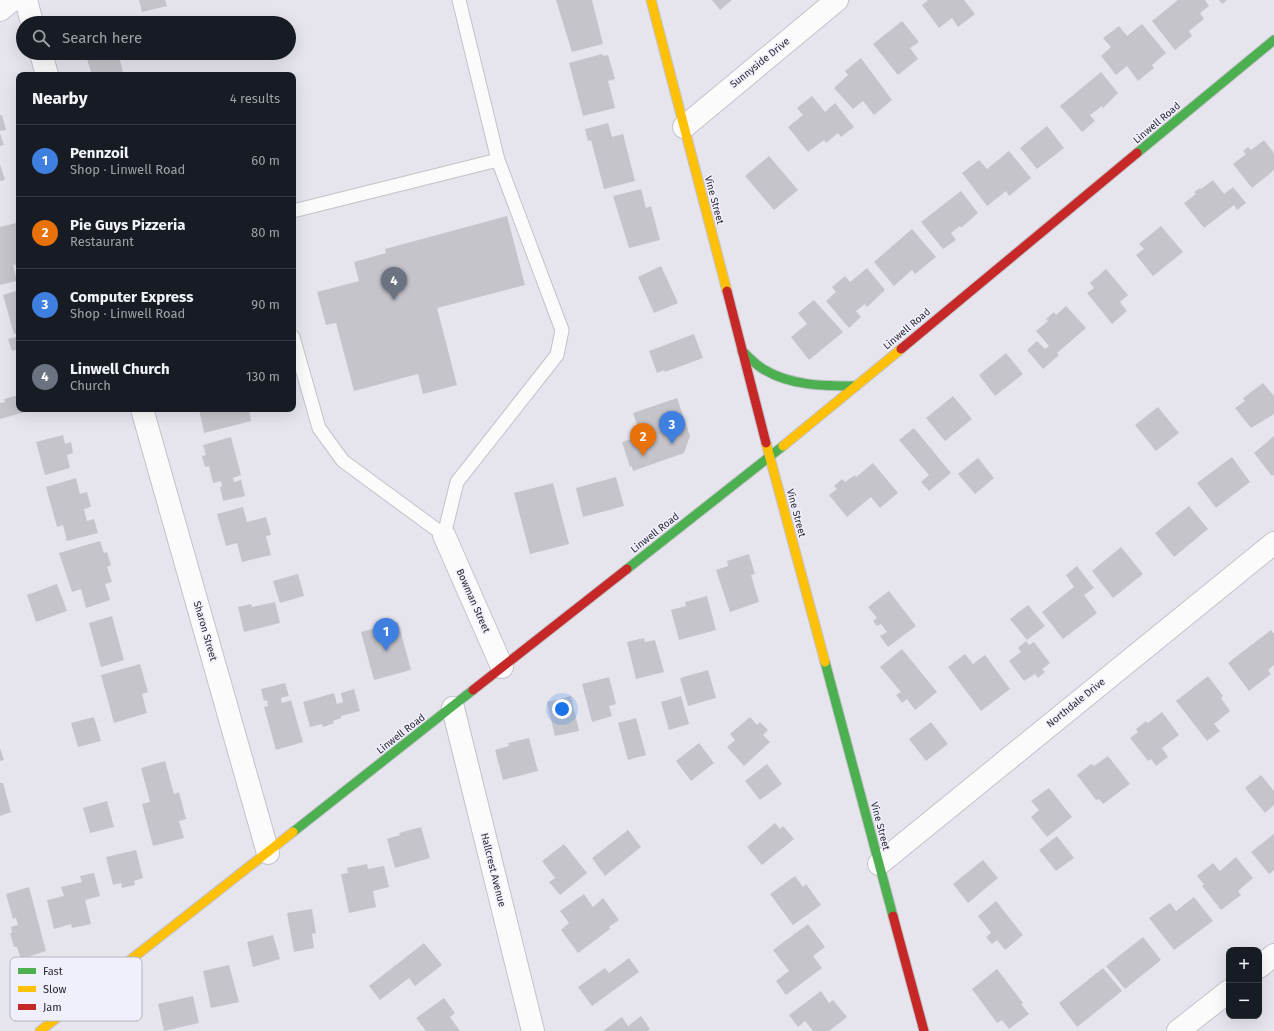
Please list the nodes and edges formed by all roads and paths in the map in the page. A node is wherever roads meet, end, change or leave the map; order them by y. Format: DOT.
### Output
graph roads {
  1 [pos="12,0"];
  2 [pos="26,0"];
  3 [pos="459,0"];
  4 [pos="651,0"];
  5 [pos="837,0"];
  6 [pos="0,10"];
  7 [pos="30,16"];
  8 [pos="1274,40"];
  9 [pos="43,60"];
  10 [pos="46,72"];
  11 [pos="684,127"];
  12 [pos="498,160"];
  13 [pos="296,210"];
  14 [pos="296,348"];
  15 [pos="742,351"];
  16 [pos="856,386"];
  17 [pos="143,412"];
  18 [pos="770,457"];
  19 [pos="444,536"];
  20 [pos="1274,543"];
  21 [pos="502,667"];
  22 [pos="453,708"];
  23 [pos="268,853"];
  24 [pos="878,864"];
  25 [pos="1274,955"];
  26 [pos="135,957"];
  27 [pos="1262,965"];
  28 [pos="1226,993"];
  29 [pos="53,1021"];
  30 [pos="40,1031"];
  31 [pos="533,1031"];
  32 [pos="924,1031"];
  33 [pos="1178,1031"];
  1 -- 6 [label="street"];
  2 -- 7 [label="street"];
  3 -- 12 [label="lane"];
  4 -- 11 [label="main road, Vine Street"];
  5 -- 11 [label="street, Sunnyside Drive"];
  8 -- 16 [label="main road, Linwell Road"];
  9 -- 10 [label="street"];
  11 -- 15 [label="main road, Vine Street"];
  12 -- 13 [label="lane"];
  12 -- 19 [label="lane"];
  14 -- 19 [label="lane"];
  15 -- 16 [label="main road"];
  15 -- 18 [label="main road, Vine Street"];
  16 -- 18 [label="main road, Linwell Road"];
  17 -- 23 [label="street, Sharon Street"];
  18 -- 21 [label="main road, Linwell Road"];
  18 -- 24 [label="main road, Vine Street"];
  19 -- 21 [label="street, Bowman Street"];
  20 -- 24 [label="street, Northdale Drive"];
  21 -- 22 [label="main road, Linwell Road"];
  22 -- 23 [label="main road, Linwell Road"];
  22 -- 31 [label="street, Hallcrest Avenue"];
  23 -- 26 [label="main road, Linwell Road"];
  24 -- 32 [label="main road, Vine Street"];
  25 -- 27 [label="street"];
  28 -- 33 [label="street"];
  29 -- 30 [label="main road, Linwell Road"];
}
